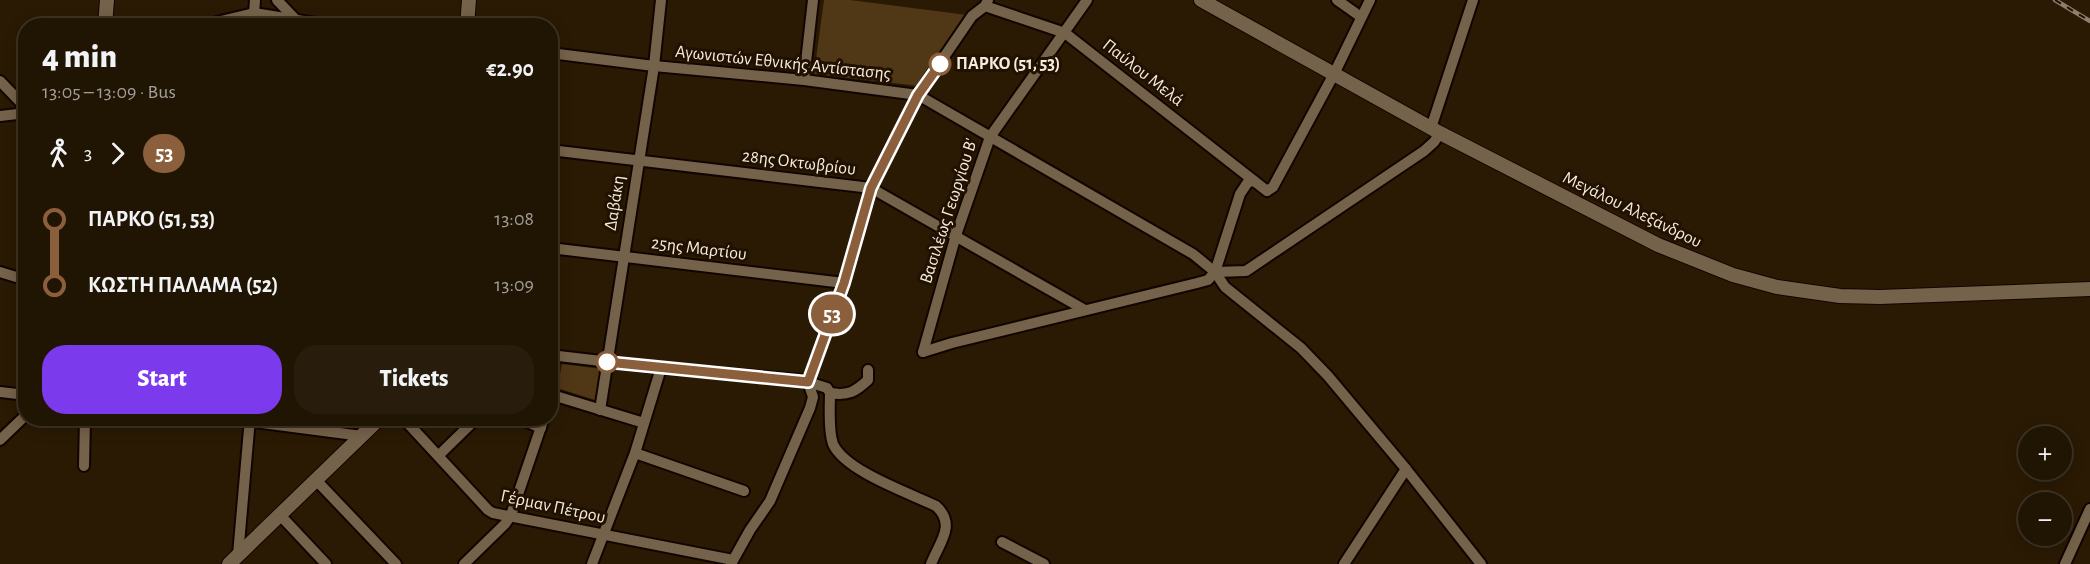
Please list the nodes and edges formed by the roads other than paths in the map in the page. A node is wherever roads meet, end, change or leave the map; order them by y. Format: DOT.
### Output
graph roads {
  1 [pos="107,0"];
  2 [pos="255,0"];
  3 [pos="276,0"];
  4 [pos="469,0"];
  5 [pos="661,0"];
  6 [pos="813,0"];
  7 [pos="1087,0"];
  8 [pos="1201,0"];
  9 [pos="1337,0"];
  10 [pos="1370,0"];
  11 [pos="1473,0"];
  12 [pos="987,3"];
  13 [pos="254,13"];
  14 [pos="1361,17"];
  15 [pos="106,18"];
  16 [pos="233,18"];
  17 [pos="275,18"];
  18 [pos="292,18"];
  19 [pos="467,18"];
  20 [pos="1065,33"];
  21 [pos="558,54"];
  22 [pos="654,66"];
  23 [pos="1334,74"];
  24 [pos="804,80"];
  25 [pos="0,81"];
  26 [pos="918,95"];
  27 [pos="18,100"];
  28 [pos="18,114"];
  29 [pos="0,116"];
  30 [pos="1435,130"];
  31 [pos="990,137"];
  32 [pos="558,151"];
  33 [pos="639,159"];
  34 [pos="1254,181"];
  35 [pos="871,188"];
  36 [pos="956,235"];
  37 [pos="558,249"];
  38 [pos="624,257"];
  39 [pos="0,272"];
  40 [pos="1215,272"];
  41 [pos="18,278"];
  42 [pos="844,283"];
  43 [pos="2090,289"];
  44 [pos="1085,310"];
  45 [pos="558,356"];
  46 [pos="607,362"];
  47 [pos="661,368"];
  48 [pos="868,370"];
  49 [pos="808,382"];
  50 [pos="0,392"];
  51 [pos="830,393"];
  52 [pos="18,394"];
  53 [pos="558,398"];
  54 [pos="600,410"];
  55 [pos="18,423"];
  56 [pos="644,423"];
  57 [pos="85,426"];
  58 [pos="249,426"];
  59 [pos="292,426"];
  60 [pos="372,426"];
  61 [pos="411,426"];
  62 [pos="469,426"];
  63 [pos="541,426"];
  64 [pos="362,436"];
  65 [pos="0,440"];
  66 [pos="635,453"];
  67 [pos="439,455"];
  68 [pos="84,465"];
  69 [pos="1406,469"];
  70 [pos="316,480"];
  71 [pos="744,491"];
  72 [pos="2090,509"];
  73 [pos="280,515"];
  74 [pos="510,515"];
  75 [pos="604,535"];
  76 [pos="1002,542"];
  77 [pos="234,559"];
  78 [pos="732,562"];
  79 [pos="326,564"];
  80 [pos="396,564"];
  81 [pos="464,564"];
  82 [pos="592,564"];
  83 [pos="931,564"];
  84 [pos="1044,564"];
  85 [pos="1344,564"];
  86 [pos="1481,564"];
  87 [pos="2065,564"];
  1 -- 15 [label="street"];
  2 -- 13 [label="street"];
  3 -- 18 [label="street"];
  4 -- 19 [label="street"];
  5 -- 22 [label="street, Δαβάκη"];
  6 -- 24 [label="street"];
  7 -- 20 [label="street, Βασιλέως Γεωργίου Β'"];
  8 -- 23 [label="street, Μεγάλου Αλεξάνδρου"];
  9 -- 14 [label="street"];
  10 -- 14 [label="street"];
  11 -- 30 [label="street"];
  12 -- 20 [label="street, Παύλου Μελά"];
  12 -- 26 [label="street"];
  13 -- 16 [label="street"];
  13 -- 17 [label="street"];
  14 -- 23 [label="street"];
  20 -- 31 [label="street, Βασιλέως Γεωργίου Β'"];
  20 -- 34 [label="street, Παύλου Μελά"];
  21 -- 22 [label="street, Αγωνιστών Εθνικής Αντίστασης"];
  22 -- 24 [label="street, Αγωνιστών Εθνικής Αντίστασης"];
  22 -- 33 [label="street, Δαβάκη"];
  23 -- 30 [label="street, Μεγάλου Αλεξάνδρου"];
  23 -- 34 [label="street, Παύλου Μελά"];
  24 -- 26 [label="street, Αγωνιστών Εθνικής Αντίστασης"];
  25 -- 27 [label="street"];
  26 -- 31 [label="street, Αγωνιστών Εθνικής Αντίστασης"];
  26 -- 35 [label="street"];
  28 -- 29 [label="street"];
  30 -- 40 [label="street"];
  30 -- 43 [label="street, Μεγάλου Αλεξάνδρου"];
  31 -- 36 [label="street, Βασιλέως Γεωργίου Β'"];
  31 -- 40 [label="street, Αγωνιστών Εθνικής Αντίστασης"];
  32 -- 33 [label="street, 28ης Οκτωβρίου"];
  33 -- 35 [label="street, 28ης Οκτωβρίου"];
  33 -- 38 [label="street, Δαβάκη"];
  34 -- 40 [label="street"];
  35 -- 36 [label="street, 28ης Οκτωβρίου"];
  35 -- 42 [label="street"];
  36 -- 44 [label="street, 28ης Οκτωβρίου"];
  36 -- 44 [label="street, Βασιλέως Γεωργίου Β'"];
  37 -- 38 [label="street, 25ης Μαρτίου"];
  38 -- 42 [label="street, 25ης Μαρτίου"];
  38 -- 46 [label="street, Δαβάκη"];
  39 -- 41 [label="street"];
  40 -- 44 [label="street"];
  40 -- 69 [label="street, Αγωνιστών Εθνικής Αντίστασης"];
  42 -- 49 [label="street"];
  45 -- 46 [label="street"];
  46 -- 47 [label="street"];
  46 -- 54 [label="street, Δαβάκη"];
  47 -- 49 [label="street"];
  47 -- 56 [label="street"];
  48 -- 51 [label="street"];
  49 -- 51 [label="street"];
  49 -- 78 [label="street"];
  50 -- 52 [label="street"];
  51 -- 83 [label="street"];
  53 -- 54 [label="street"];
  54 -- 56 [label="street"];
  55 -- 65 [label="street"];
  56 -- 66 [label="street"];
  57 -- 68 [label="street"];
  58 -- 77 [label="street"];
  59 -- 64 [label="street"];
  60 -- 64 [label="street"];
  61 -- 67 [label="street, Γέρμαν Πέτρου"];
  62 -- 67 [label="street"];
  63 -- 74 [label="street"];
  64 -- 70 [label="street"];
  66 -- 71 [label="street"];
  66 -- 75 [label="street"];
  67 -- 74 [label="street, Γέρμαν Πέτρου"];
  69 -- 85 [label="street"];
  69 -- 86 [label="street, Αγωνιστών Εθνικής Αντίστασης"];
  70 -- 73 [label="street"];
  70 -- 80 [label="street"];
  72 -- 87 [label="street"];
  73 -- 77 [label="street"];
  73 -- 79 [label="street"];
  74 -- 75 [label="street, Γέρμαν Πέτρου"];
  74 -- 81 [label="street"];
  75 -- 78 [label="street, Γέρμαν Πέτρου"];
  75 -- 82 [label="street"];
  76 -- 84 [label="street"];
}
